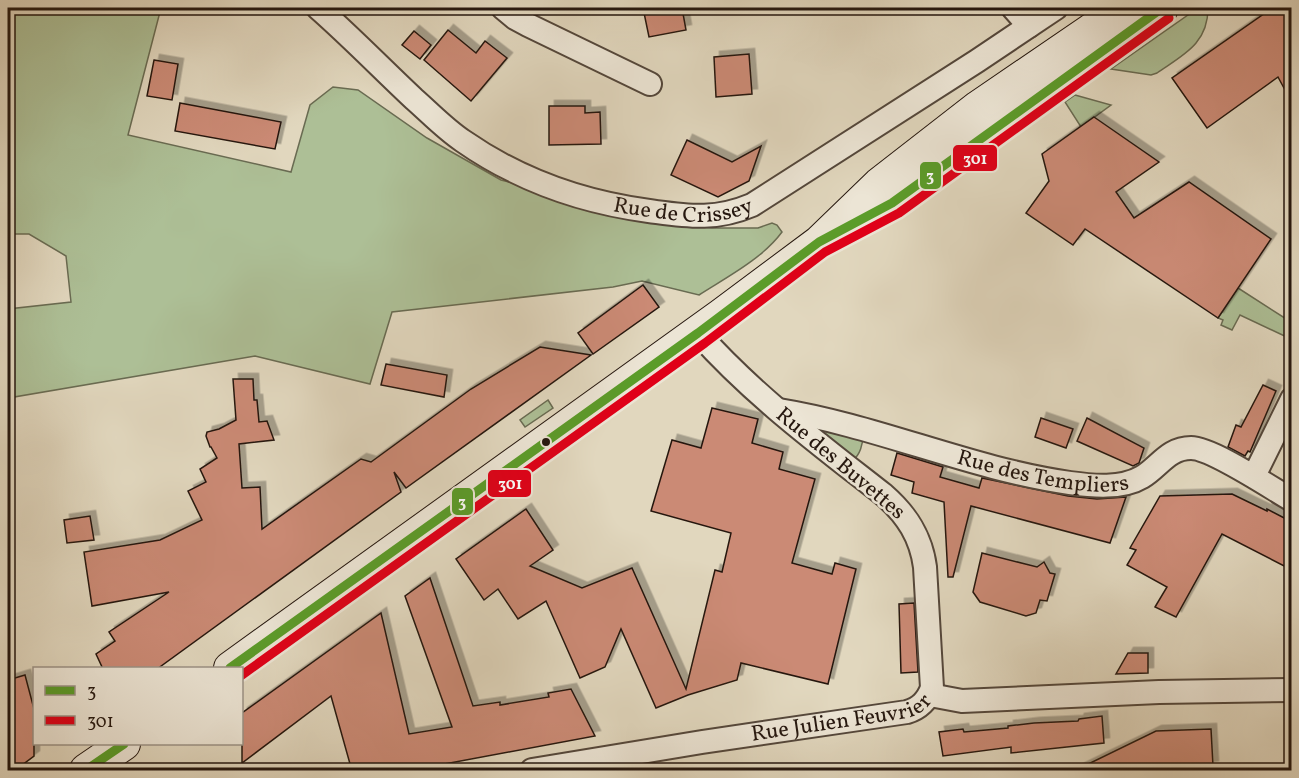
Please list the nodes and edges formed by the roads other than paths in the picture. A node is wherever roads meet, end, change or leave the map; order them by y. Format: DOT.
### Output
graph roads {
  1 [pos="318,8"];
  2 [pos="503,8"];
  3 [pos="1013,8"];
  4 [pos="1056,8"];
  5 [pos="1123,8"];
  6 [pos="1162,8"];
  7 [pos="1029,26"];
  8 [pos="650,84"];
  9 [pos="819,242"];
  10 [pos="709,324"];
  11 [pos="1292,399"];
  12 [pos="775,409"];
  13 [pos="1254,476"];
  14 [pos="1292,500"];
  15 [pos="233,667"];
  16 [pos="1292,690"];
  17 [pos="930,694"];
  18 [pos="123,745"];
  19 [pos="86,771"];
  20 [pos="532,771"];
  1 -- 7 [label="street, Rue de Crissey"];
  2 -- 8 [label="street"];
  3 -- 7 [label="street"];
  4 -- 7 [label="street, Rue de Crissey"];
  5 -- 9 [label="main road"];
  6 -- 9 [label="main road"];
  9 -- 10 [label="main road"];
  10 -- 12 [label="street, Rue des Buvettes"];
  10 -- 15 [label="main road"];
  11 -- 13 [label="street"];
  12 -- 13 [label="street, Rue des Templiers"];
  12 -- 17 [label="street, Rue des Buvettes"];
  13 -- 14 [label="street, Rue des Templiers"];
  16 -- 17 [label="street, Rue Julien Feuvrier"];
  17 -- 20 [label="street, Rue Julien Feuvrier"];
  18 -- 19 [label="main road"];
}
